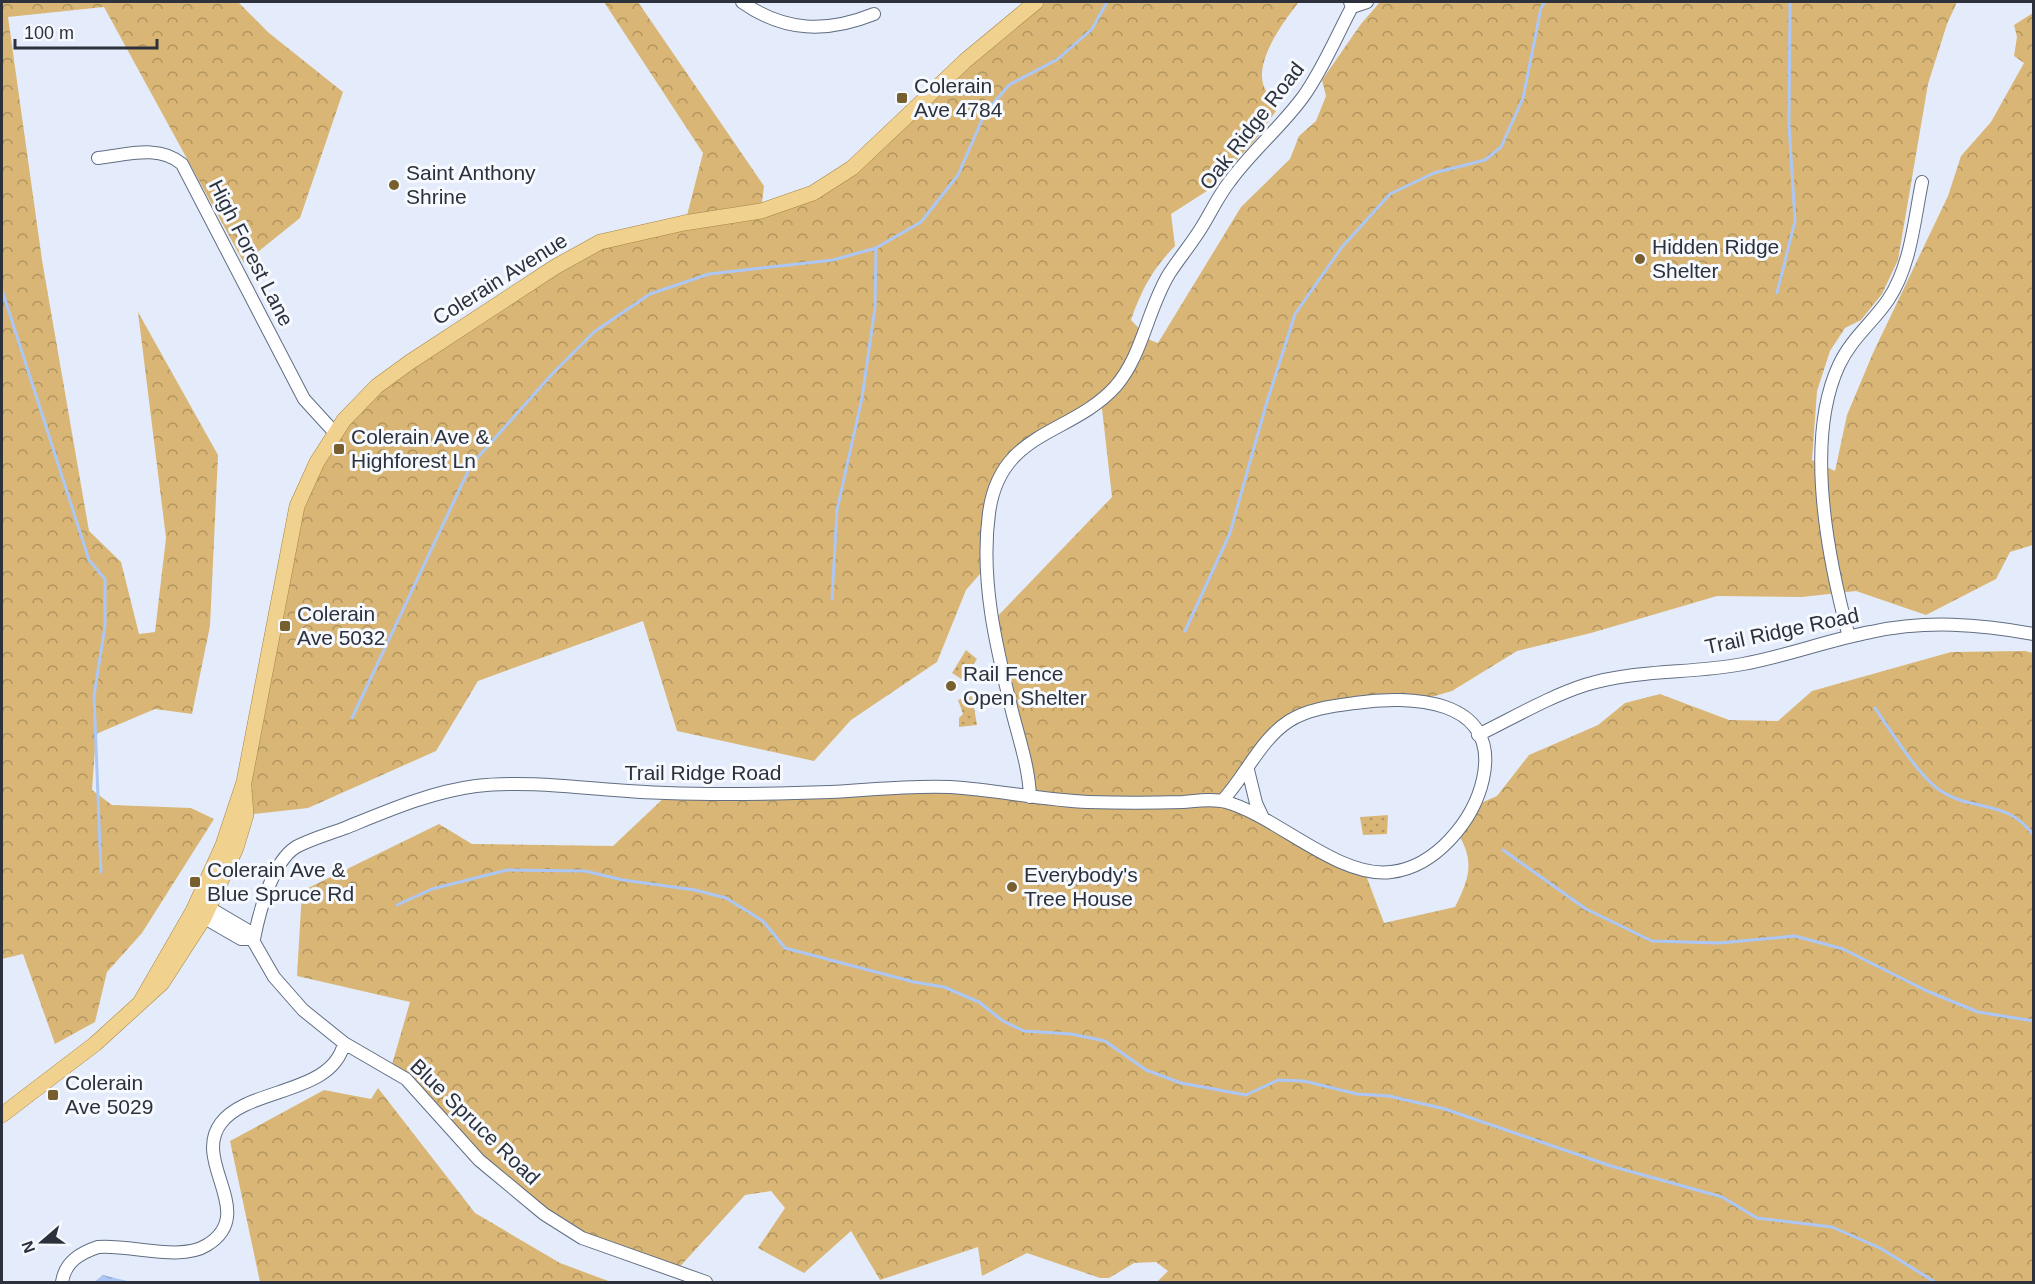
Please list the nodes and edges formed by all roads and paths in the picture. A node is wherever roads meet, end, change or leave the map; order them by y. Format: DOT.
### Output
graph roads {
  1 [pos="742,2"];
  2 [pos="1023,2"];
  3 [pos="1036,2"];
  4 [pos="1366,2"];
  5 [pos="1351,4"];
  6 [pos="874,14"];
  7 [pos="1013,22"];
  8 [pos="98,158"];
  9 [pos="1922,182"];
  10 [pos="335,433"];
  11 [pos="2034,634"];
  12 [pos="1849,637"];
  13 [pos="1478,735"];
  14 [pos="1248,770"];
  15 [pos="1030,797"];
  16 [pos="1223,800"];
  17 [pos="1263,818"];
  18 [pos="201,909"];
  19 [pos="259,915"];
  20 [pos="234,921"];
  21 [pos="254,939"];
  22 [pos="344,1043"];
  23 [pos="2,1115"];
  24 [pos="62,1282"];
  25 [pos="706,1282"];
  1 -- 6 [label="street"];
  2 -- 7 [label="main road, Colerain Avenue"];
  3 -- 7 [label="main road, Colerain Avenue"];
  4 -- 5 [label="street, Oak Ridge Road"];
  5 -- 15 [label="street, Oak Ridge Road"];
  7 -- 10 [label="main road, Colerain Avenue"];
  8 -- 10 [label="street, High Forest Lane"];
  9 -- 12 [label="street"];
  10 -- 18 [label="main road, Colerain Avenue"];
  11 -- 12 [label="street, Trail Ridge Road"];
  12 -- 13 [label="street, Trail Ridge Road"];
  13 -- 14 [label="street, Trail Ridge Road"];
  13 -- 17 [label="street, Trail Ridge Road"];
  14 -- 16 [label="street, Trail Ridge Road"];
  14 -- 17 [label="street"];
  15 -- 16 [label="street, Trail Ridge Road"];
  15 -- 19 [label="street, Trail Ridge Road"];
  16 -- 17 [label="street, Trail Ridge Road"];
  18 -- 20 [label="street, Blue Spruce Road"];
  18 -- 21 [label="street"];
  18 -- 23 [label="main road, Colerain Avenue"];
  19 -- 20 [label="street"];
  19 -- 21 [label="street, Trail Ridge Road"];
  20 -- 21 [label="street, Blue Spruce Road"];
  21 -- 22 [label="street, Blue Spruce Road"];
  22 -- 24 [label="street"];
  22 -- 25 [label="street, Blue Spruce Road"];
}
